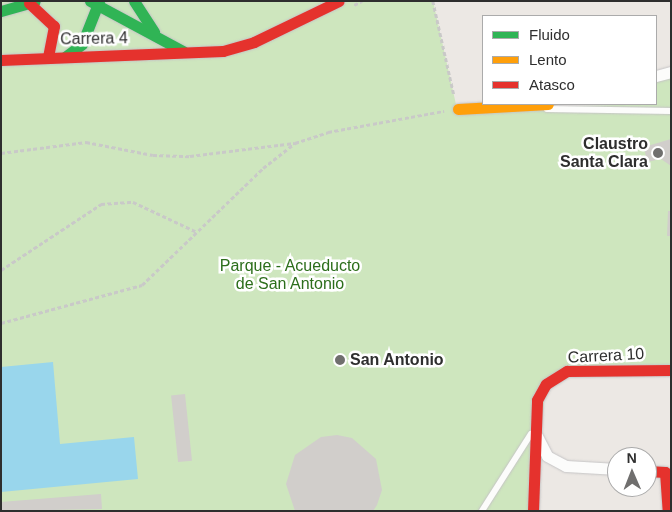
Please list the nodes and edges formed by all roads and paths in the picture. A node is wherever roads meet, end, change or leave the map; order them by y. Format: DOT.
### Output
graph roads {
  1 [pos="134,1"];
  2 [pos="339,1"];
  3 [pos="433,1"];
  4 [pos="32,2"];
  5 [pos="96,2"];
  6 [pos="1,11"];
  7 [pos="162,41"];
  8 [pos="187,53"];
  9 [pos="48,56"];
  10 [pos="65,57"];
  11 [pos="1,60"];
  12 [pos="671,72"];
  13 [pos="657,76"];
  14 [pos="544,105"];
  15 [pos="532,108"];
  16 [pos="458,109"];
  17 [pos="671,111"];
  18 [pos="295,143"];
  19 [pos="1,153"];
  20 [pos="197,232"];
  21 [pos="1,270"];
  22 [pos="1,323"];
  23 [pos="671,370"];
  24 [pos="534,430"];
  25 [pos="607,468"];
  26 [pos="657,472"];
  27 [pos="482,511"];
  28 [pos="533,511"];
  29 [pos="668,511"];
  1 -- 7 [label="main road"];
  2 -- 8 [label="main road, Carrera 4"];
  3 -- 16 [label="path"];
  4 -- 6 [label="main road"];
  4 -- 9 [label="main road"];
  5 -- 7 [label="main road, Carrera 4"];
  5 -- 10 [label="main road"];
  7 -- 8 [label="main road, Carrera 4"];
  8 -- 10 [label="main road, Carrera 4"];
  9 -- 10 [label="main road, Carrera 4"];
  9 -- 11 [label="main road, Carrera 4"];
  12 -- 13 [label="street"];
  14 -- 15 [label="main road"];
  15 -- 16 [label="main road"];
  15 -- 17 [label="lane"];
  16 -- 18 [label="path"];
  18 -- 19 [label="path"];
  18 -- 20 [label="path"];
  20 -- 21 [label="path"];
  20 -- 22 [label="path"];
  23 -- 24 [label="main road, Carrera 10"];
  24 -- 25 [label="street"];
  24 -- 27 [label="lane"];
  24 -- 28 [label="main road"];
  26 -- 29 [label="main road"];
}
